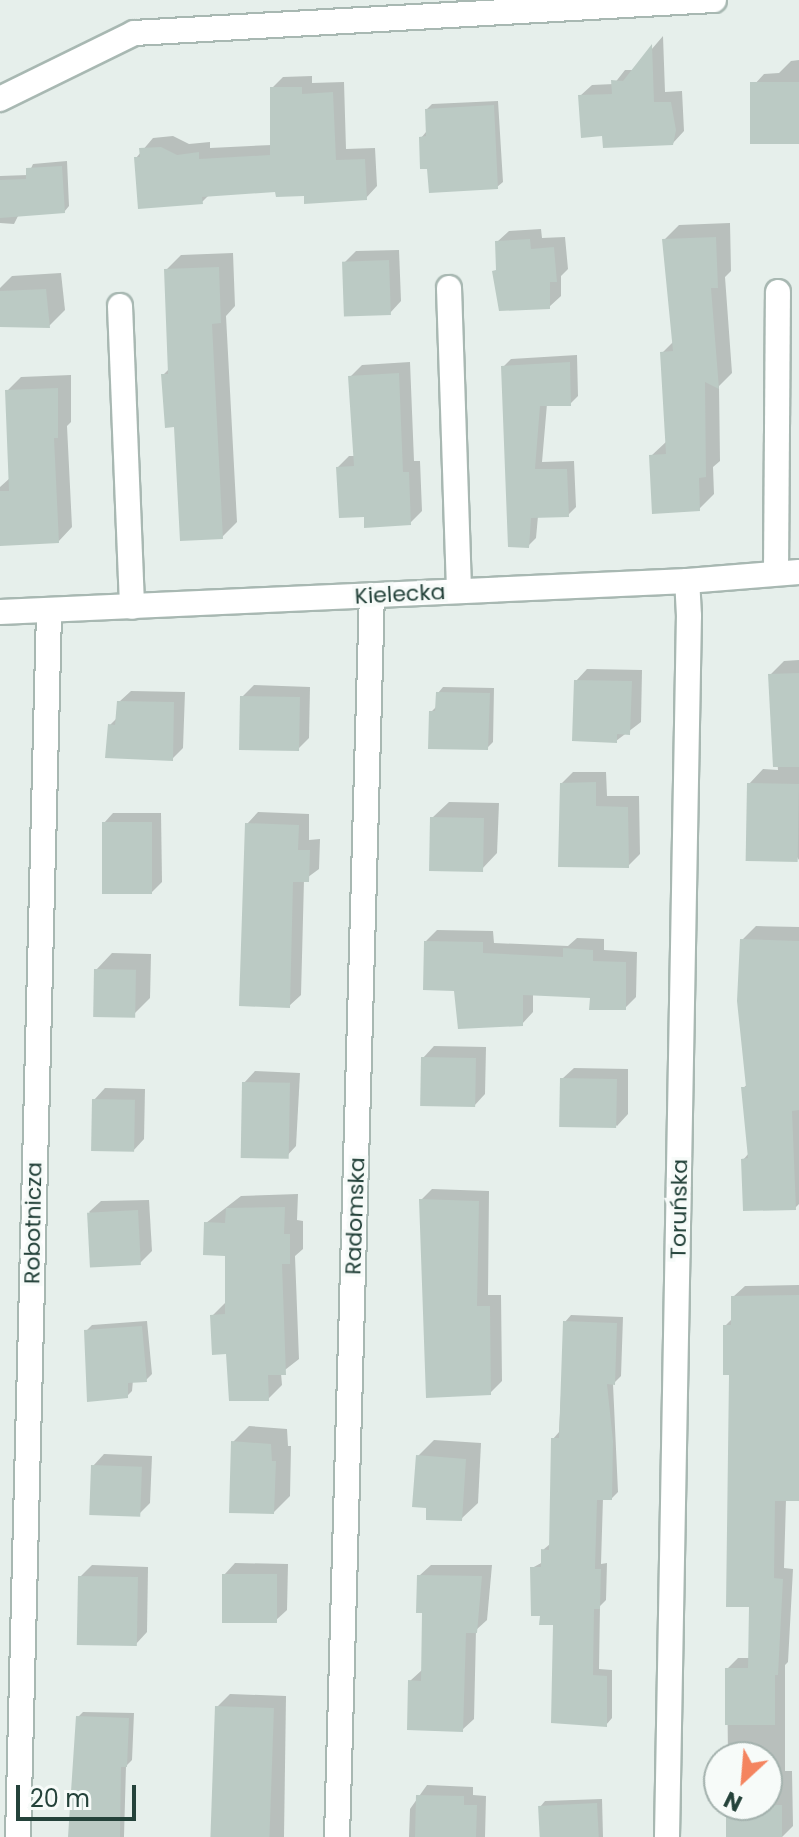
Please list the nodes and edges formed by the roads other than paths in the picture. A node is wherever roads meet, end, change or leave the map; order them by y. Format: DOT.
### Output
graph roads {
  1 [pos="714,0"];
  2 [pos="0,99"];
  3 [pos="449,288"];
  4 [pos="778,292"];
  5 [pos="120,306"];
  6 [pos="787,572"];
  7 [pos="687,581"];
  8 [pos="459,591"];
  9 [pos="372,595"];
  10 [pos="132,607"];
  11 [pos="49,610"];
  12 [pos="0,612"];
  13 [pos="18,1837"];
  14 [pos="337,1837"];
  15 [pos="667,1837"];
  1 -- 2 [label="street"];
  3 -- 8 [label="street"];
  4 -- 6 [label="street"];
  5 -- 10 [label="street"];
  6 -- 7 [label="street, Kielecka"];
  7 -- 8 [label="street, Kielecka"];
  7 -- 15 [label="street, Toruńska"];
  8 -- 9 [label="street, Kielecka"];
  9 -- 10 [label="street, Kielecka"];
  9 -- 14 [label="street, Radomska"];
  10 -- 11 [label="street, Kielecka"];
  11 -- 12 [label="street, Kielecka"];
  11 -- 13 [label="street, Robotnicza"];
}
